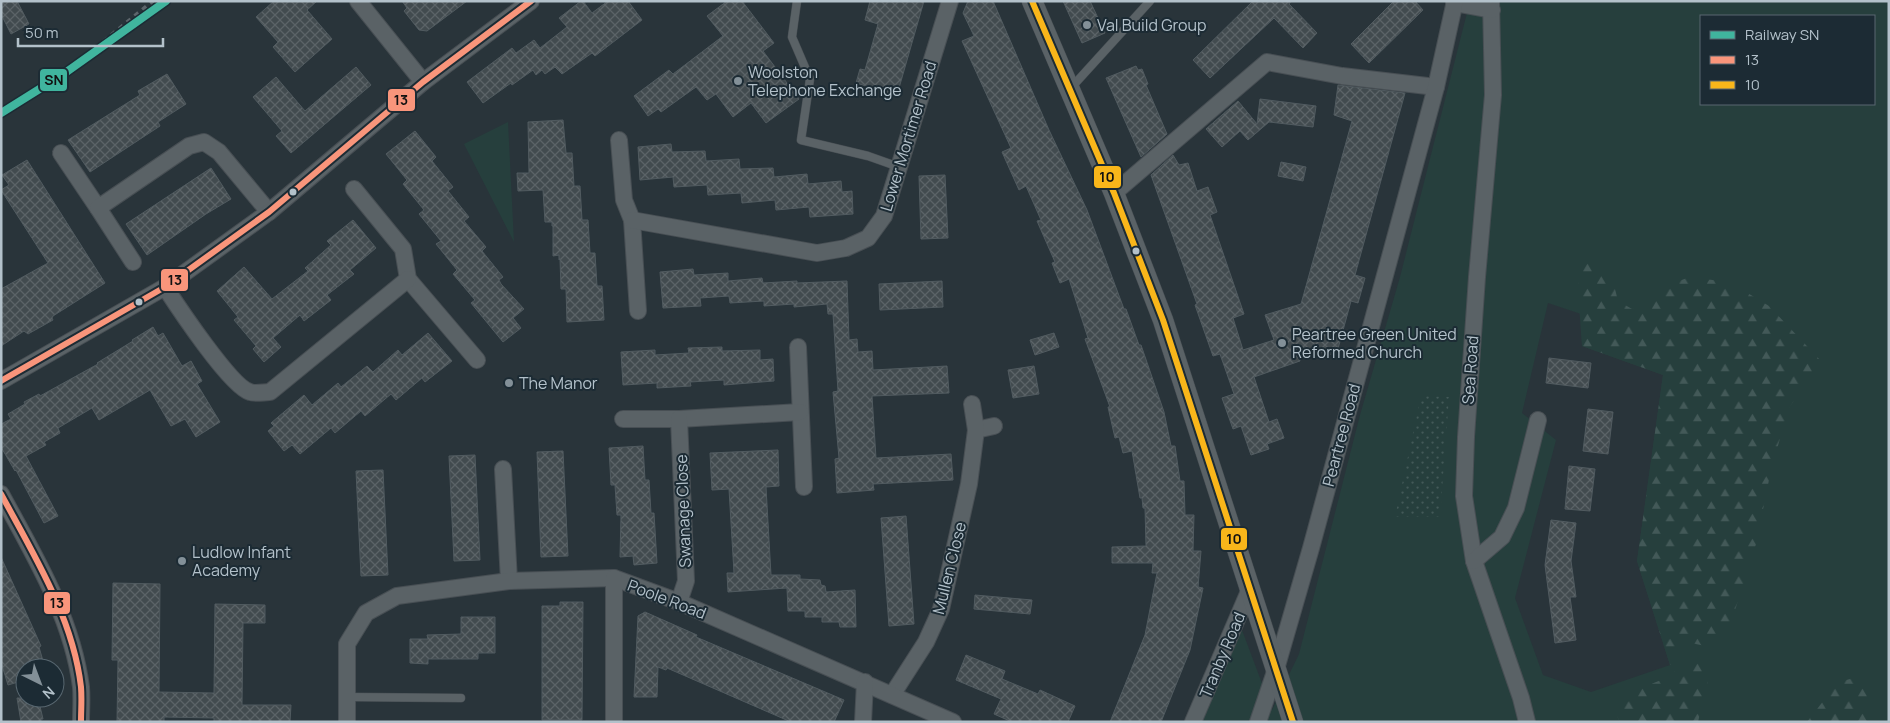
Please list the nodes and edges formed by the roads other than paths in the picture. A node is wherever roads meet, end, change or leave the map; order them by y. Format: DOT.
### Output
graph roads {
  1 [pos="358,1"];
  2 [pos="531,1"];
  3 [pos="797,1"];
  4 [pos="950,1"];
  5 [pos="1032,1"];
  6 [pos="1150,1"];
  7 [pos="1455,2"];
  8 [pos="1492,6"];
  9 [pos="423,82"];
  10 [pos="1436,87"];
  11 [pos="1069,90"];
  12 [pos="619,140"];
  13 [pos="61,153"];
  14 [pos="899,167"];
  15 [pos="354,188"];
  16 [pos="1114,194"];
  17 [pos="98,208"];
  18 [pos="270,212"];
  19 [pos="632,220"];
  20 [pos="133,262"];
  21 [pos="408,279"];
  22 [pos="166,287"];
  23 [pos="638,310"];
  24 [pos="798,347"];
  25 [pos="477,360"];
  26 [pos="1,381"];
  27 [pos="972,404"];
  28 [pos="800,412"];
  29 [pos="679,418"];
  30 [pos="623,419"];
  31 [pos="1538,420"];
  32 [pos="994,426"];
  33 [pos="976,430"];
  34 [pos="503,470"];
  35 [pos="804,487"];
  36 [pos="1,494"];
  37 [pos="1474,561"];
  38 [pos="614,578"];
  39 [pos="509,581"];
  40 [pos="1250,589"];
  41 [pos="679,602"];
  42 [pos="1276,669"];
  43 [pos="865,682"];
  44 [pos="892,695"];
  45 [pos="347,697"];
  46 [pos="461,698"];
  47 [pos="81,722"];
  48 [pos="347,722"];
  49 [pos="614,722"];
  50 [pos="863,722"];
  51 [pos="953,722"];
  52 [pos="1193,722"];
  53 [pos="1258,722"];
  54 [pos="1294,722"];
  55 [pos="1527,722"];
  1 -- 9 [label="street"];
  2 -- 9 [label="street"];
  3 -- 14 [label="lane"];
  4 -- 14 [label="street, Lower Mortimer Road"];
  5 -- 11 [label="street"];
  6 -- 11 [label="lane"];
  7 -- 8 [label="street, Sea Road"];
  7 -- 10 [label="street, Peartree Road"];
  8 -- 37 [label="street, Sea Road"];
  9 -- 18 [label="street"];
  10 -- 16 [label="street"];
  10 -- 42 [label="street, Peartree Road"];
  11 -- 16 [label="street"];
  12 -- 19 [label="street"];
  13 -- 17 [label="street"];
  14 -- 19 [label="street, Lower Mortimer Road"];
  15 -- 21 [label="street"];
  16 -- 40 [label="street"];
  17 -- 18 [label="street"];
  17 -- 20 [label="street"];
  18 -- 22 [label="street"];
  19 -- 23 [label="street"];
  21 -- 22 [label="street"];
  21 -- 25 [label="street"];
  22 -- 26 [label="street"];
  24 -- 28 [label="street"];
  27 -- 33 [label="street, Mullen Close"];
  28 -- 29 [label="street"];
  28 -- 35 [label="street"];
  29 -- 30 [label="street"];
  29 -- 41 [label="street, Swanage Close"];
  31 -- 37 [label="street"];
  32 -- 33 [label="street"];
  33 -- 44 [label="street, Mullen Close"];
  34 -- 39 [label="street"];
  36 -- 47 [label="street"];
  37 -- 55 [label="street, Sea Road"];
  38 -- 39 [label="street, Poole Road"];
  38 -- 41 [label="street, Poole Road"];
  38 -- 49 [label="street"];
  39 -- 45 [label="street, Poole Road"];
  40 -- 42 [label="street"];
  40 -- 52 [label="street, Tranby Road"];
  41 -- 43 [label="street, Poole Road"];
  42 -- 53 [label="street, Peartree Road"];
  42 -- 54 [label="street"];
  43 -- 44 [label="street, Poole Road"];
  43 -- 50 [label="street"];
  44 -- 51 [label="street, Poole Road"];
  45 -- 46 [label="lane"];
  45 -- 48 [label="street"];
}
